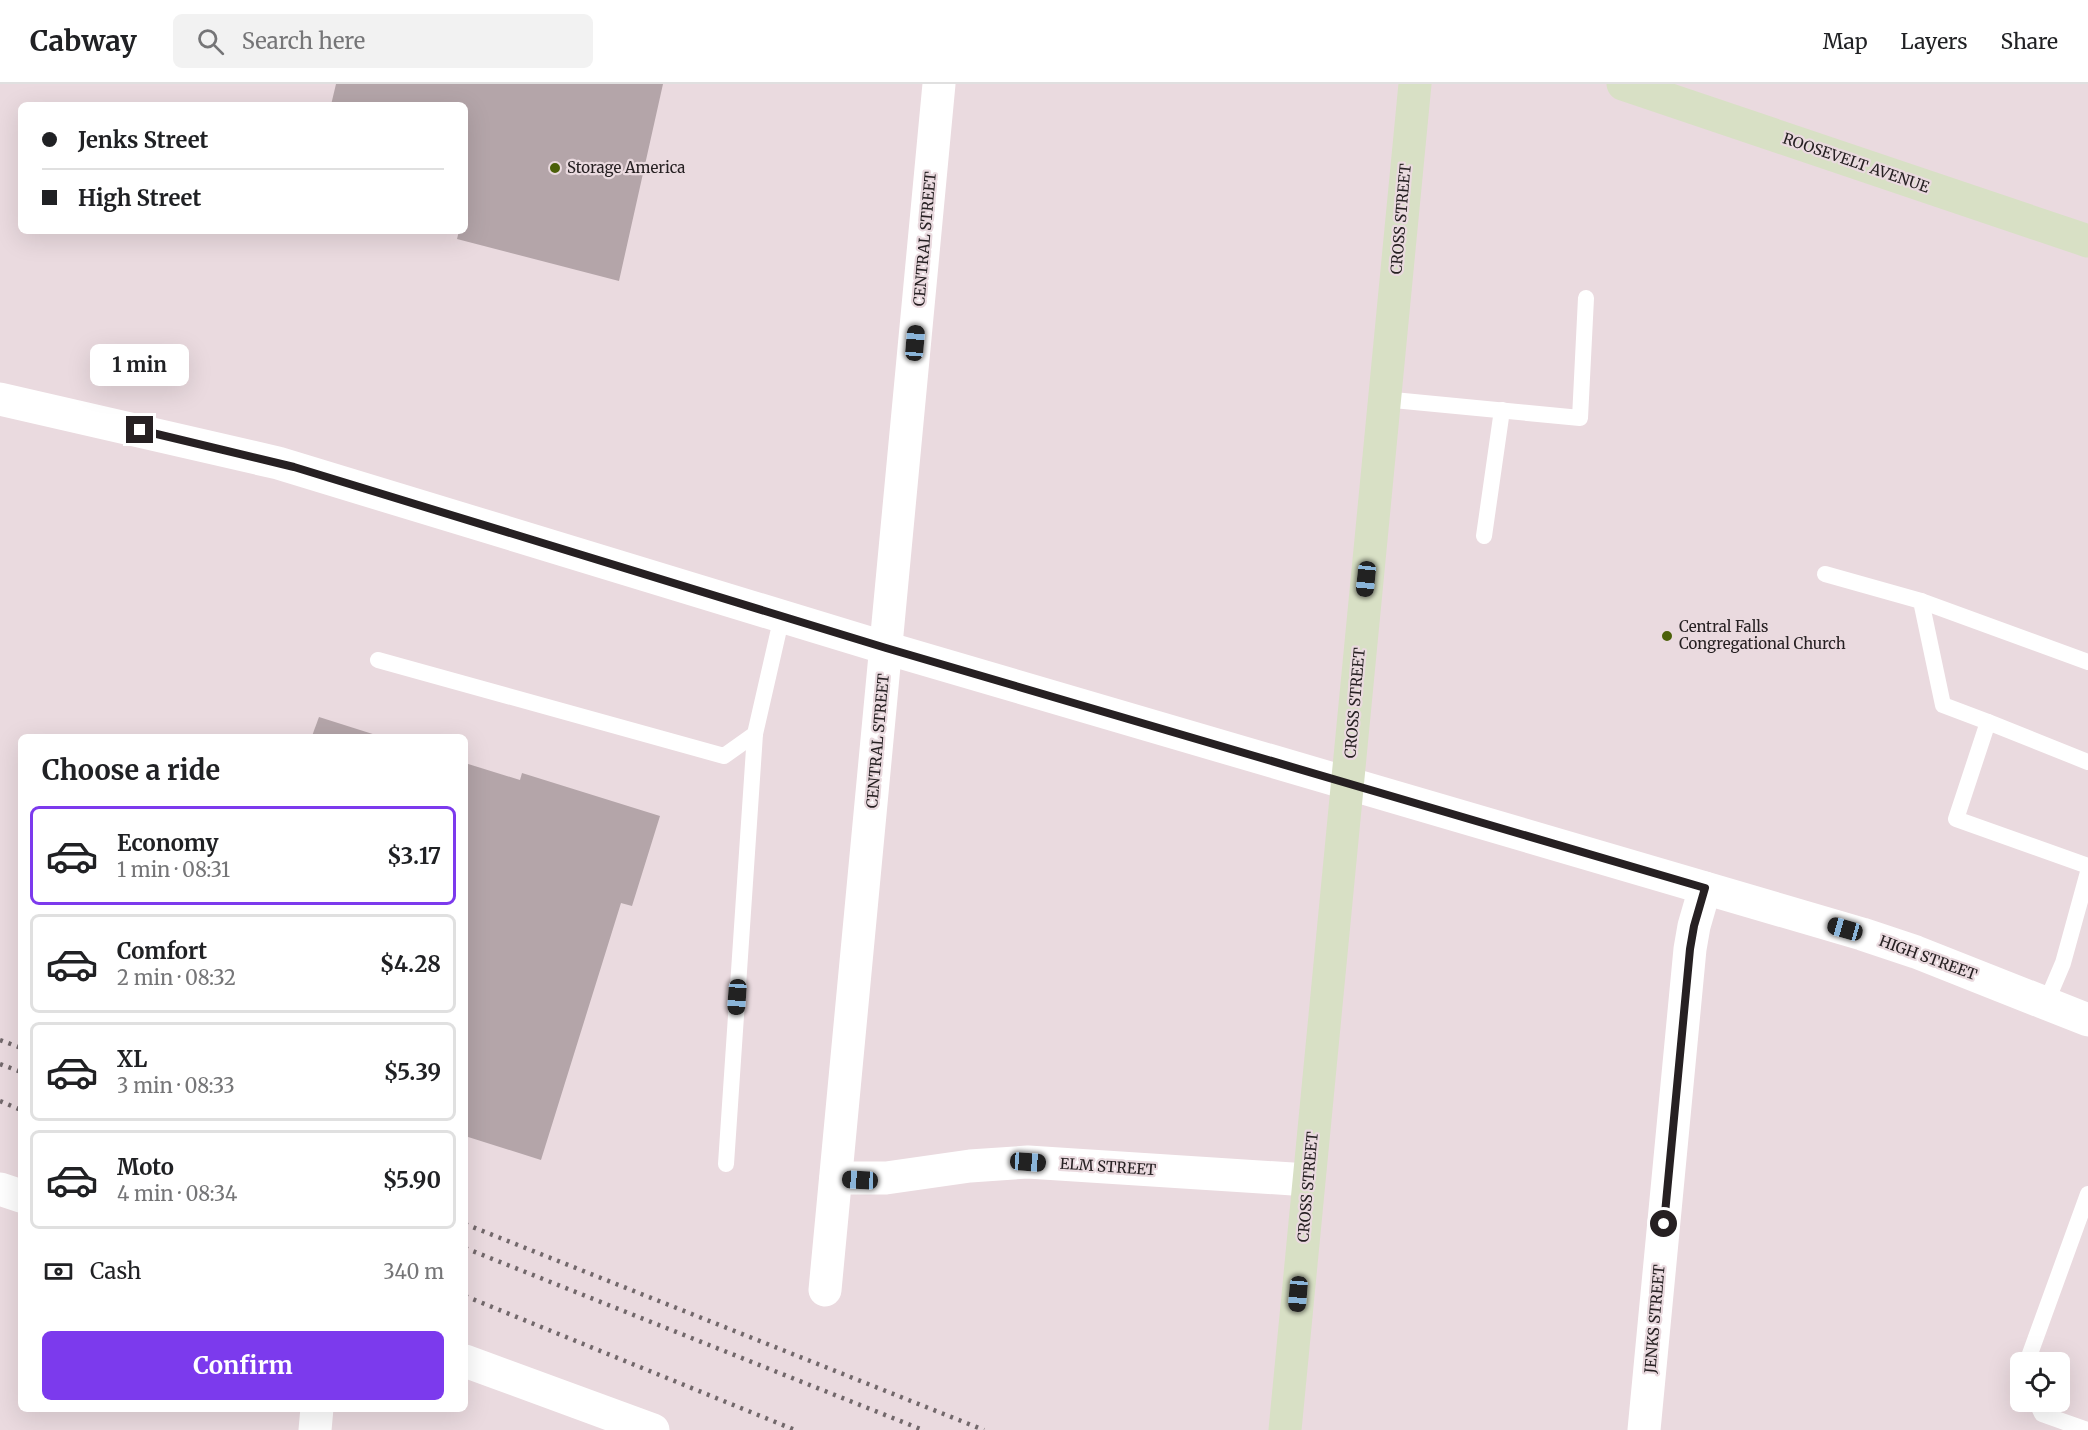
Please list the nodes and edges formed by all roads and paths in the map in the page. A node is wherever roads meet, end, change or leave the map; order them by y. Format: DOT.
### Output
graph roads {
  1 [pos="939,84"];
  2 [pos="1415,84"];
  3 [pos="1623,84"];
  4 [pos="2088,242"];
  5 [pos="1586,298"];
  6 [pos="0,399"];
  7 [pos="1383,399"];
  8 [pos="1502,410"];
  9 [pos="1484,536"];
  10 [pos="1825,574"];
  11 [pos="1921,601"];
  12 [pos="782,616"];
  13 [pos="886,648"];
  14 [pos="378,660"];
  15 [pos="2088,662"];
  16 [pos="1988,722"];
  17 [pos="754,734"];
  18 [pos="2088,762"];
  19 [pos="1347,782"];
  20 [pos="2088,866"];
  21 [pos="2088,872"];
  22 [pos="1705,888"];
  23 [pos="2085,900"];
  24 [pos="2046,1003"];
  25 [pos="2088,1020"];
  26 [pos="726,1164"];
  27 [pos="836,1178"];
  28 [pos="1308,1180"];
  29 [pos="0,1189"];
  30 [pos="2088,1194"];
  31 [pos="18,1195"];
  32 [pos="825,1290"];
  33 [pos="2031,1352"];
  34 [pos="468,1362"];
  35 [pos="317,1412"];
  36 [pos="2041,1412"];
  37 [pos="315,1430"];
  38 [pos="653,1430"];
  39 [pos="1285,1430"];
  40 [pos="1644,1430"];
  41 [pos="2087,1430"];
  1 -- 13 [label="street, CENTRAL STREET"];
  2 -- 7 [label="main road, CROSS STREET"];
  3 -- 4 [label="main road, ROOSEVELT AVENUE"];
  5 -- 8 [label="lane"];
  6 -- 12 [label="street, HIGH STREET"];
  7 -- 8 [label="lane"];
  7 -- 19 [label="main road, CROSS STREET"];
  8 -- 9 [label="lane"];
  10 -- 11 [label="lane"];
  11 -- 15 [label="lane"];
  11 -- 16 [label="lane"];
  12 -- 13 [label="street, HIGH STREET"];
  12 -- 17 [label="lane"];
  13 -- 19 [label="street, HIGH STREET"];
  13 -- 27 [label="street, CENTRAL STREET"];
  14 -- 17 [label="lane"];
  16 -- 18 [label="lane"];
  16 -- 20 [label="lane"];
  17 -- 26 [label="lane"];
  19 -- 22 [label="street, HIGH STREET"];
  19 -- 28 [label="main road, CROSS STREET"];
  21 -- 23 [label="lane"];
  22 -- 24 [label="street, HIGH STREET"];
  22 -- 40 [label="street, JENKS STREET"];
  23 -- 24 [label="lane"];
  24 -- 25 [label="street, HIGH STREET"];
  27 -- 28 [label="street, ELM STREET"];
  27 -- 32 [label="street, CENTRAL STREET"];
  28 -- 39 [label="main road, CROSS STREET"];
  29 -- 31 [label="street"];
  30 -- 33 [label="lane"];
  34 -- 38 [label="street"];
  35 -- 37 [label="street"];
  36 -- 41 [label="lane"];
}
